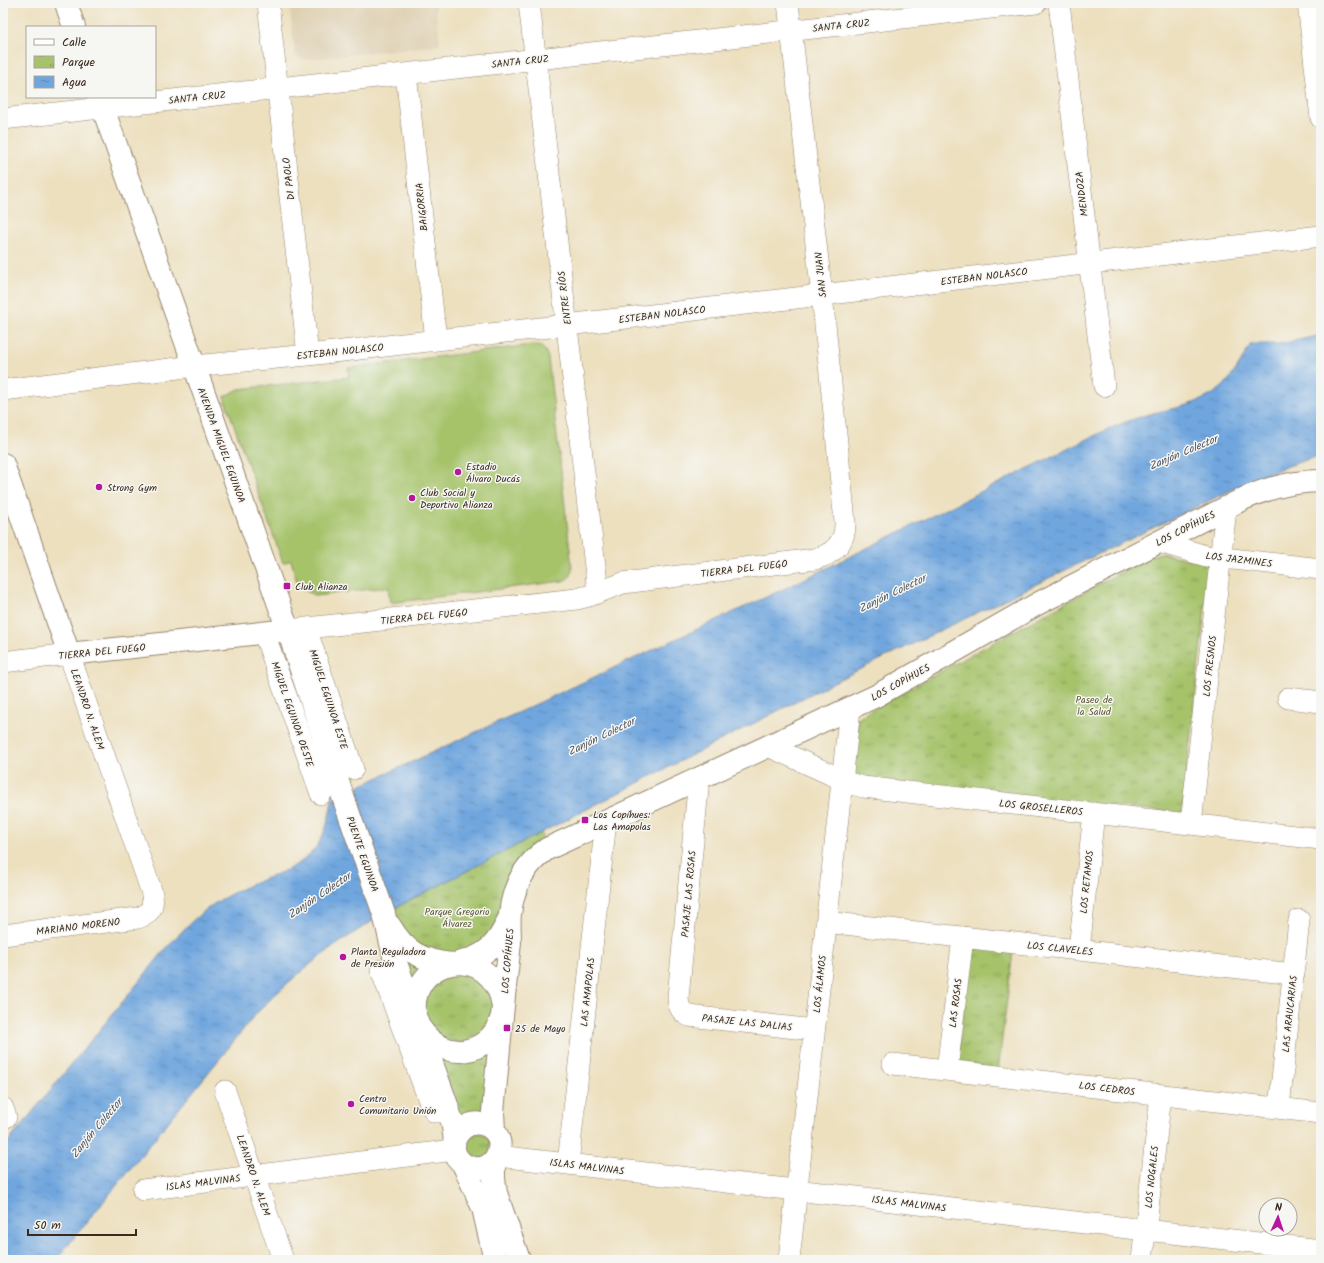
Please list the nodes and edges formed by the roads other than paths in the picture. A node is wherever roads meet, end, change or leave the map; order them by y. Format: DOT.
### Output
graph roads {
  1 [pos="66,3"];
  2 [pos="268,3"];
  3 [pos="529,3"];
  4 [pos="788,3"];
  5 [pos="1036,3"];
  6 [pos="1059,3"];
  7 [pos="1308,3"];
  8 [pos="74,26"];
  9 [pos="792,30"];
  10 [pos="536,59"];
  11 [pos="406,74"];
  12 [pos="277,88"];
  13 [pos="151,98"];
  14 [pos="156,98"];
  15 [pos="101,102"];
  16 [pos="1321,118"];
  17 [pos="3,119"];
  18 [pos="1321,236"];
  19 [pos="1089,264"];
  20 [pos="822,296"];
  21 [pos="567,325"];
  22 [pos="436,340"];
  23 [pos="308,355"];
  24 [pos="194,366"];
  25 [pos="1104,386"];
  26 [pos="3,390"];
  27 [pos="3,464"];
  28 [pos="1321,481"];
  29 [pos="1226,508"];
  30 [pos="1159,542"];
  31 [pos="839,546"];
  32 [pos="1220,558"];
  33 [pos="1321,569"];
  34 [pos="598,592"];
  35 [pos="297,629"];
  36 [pos="264,633"];
  37 [pos="69,654"];
  38 [pos="3,662"];
  39 [pos="1288,698"];
  40 [pos="1321,702"];
  41 [pos="850,709"];
  42 [pos="768,746"];
  43 [pos="353,769"];
  44 [pos="699,778"];
  45 [pos="842,780"];
  46 [pos="332,794"];
  47 [pos="1094,813"];
  48 [pos="606,821"];
  49 [pos="1191,824"];
  50 [pos="1321,839"];
  51 [pos="150,910"];
  52 [pos="384,914"];
  53 [pos="510,915"];
  54 [pos="1300,920"];
  55 [pos="826,922"];
  56 [pos="3,935"];
  57 [pos="963,937"];
  58 [pos="1079,950"];
  59 [pos="455,964"];
  60 [pos="381,970"];
  61 [pos="1294,974"];
  62 [pos="503,1010"];
  63 [pos="681,1010"];
  64 [pos="417,1020"];
  65 [pos="814,1030"];
  66 [pos="893,1064"];
  67 [pos="947,1070"];
  68 [pos="225,1091"];
  69 [pos="1160,1095"];
  70 [pos="1279,1108"];
  71 [pos="449,1112"];
  72 [pos="1321,1113"];
  73 [pos="494,1131"];
  74 [pos="458,1151"];
  75 [pos="496,1158"];
  76 [pos="568,1164"];
  77 [pos="254,1176"];
  78 [pos="143,1190"];
  79 [pos="797,1190"];
  80 [pos="1146,1230"];
  81 [pos="1321,1250"];
  82 [pos="283,1260"];
  83 [pos="495,1260"];
  84 [pos="519,1260"];
  85 [pos="789,1260"];
  86 [pos="1142,1260"];
  1 -- 8 [label="main road"];
  2 -- 12 [label="street, DI PAOLO"];
  3 -- 10 [label="street, ENTRE RÍOS"];
  4 -- 9 [label="street, SAN JUAN"];
  5 -- 9 [label="street, SANTA CRUZ"];
  6 -- 19 [label="street, MENDOZA"];
  7 -- 16 [label="street"];
  9 -- 10 [label="street, SANTA CRUZ"];
  9 -- 20 [label="street, SAN JUAN"];
  10 -- 11 [label="street, SANTA CRUZ"];
  10 -- 21 [label="street, ENTRE RÍOS"];
  11 -- 12 [label="street, SANTA CRUZ"];
  11 -- 22 [label="street, BAIGORRIA"];
  12 -- 14 [label="street, SANTA CRUZ"];
  12 -- 23 [label="street, DI PAOLO"];
  13 -- 15 [label="street, SANTA CRUZ"];
  15 -- 17 [label="street, SANTA CRUZ"];
  15 -- 24 [label="main road, AVENIDA MIGUEL EGUINOA"];
  18 -- 19 [label="street, ESTEBAN NOLASCO"];
  19 -- 20 [label="street, ESTEBAN NOLASCO"];
  19 -- 25 [label="street, MENDOZA"];
  20 -- 21 [label="street, ESTEBAN NOLASCO"];
  20 -- 31 [label="street, SAN JUAN"];
  21 -- 22 [label="street, ESTEBAN NOLASCO"];
  21 -- 34 [label="street, ENTRE RÍOS"];
  22 -- 23 [label="street, ESTEBAN NOLASCO"];
  23 -- 24 [label="street, ESTEBAN NOLASCO"];
  24 -- 26 [label="street, ESTEBAN NOLASCO"];
  24 -- 35 [label="main road, AVENIDA MIGUEL EGUINOA"];
  27 -- 37 [label="main road, LEANDRO N. ALEM"];
  28 -- 29 [label="main road, LOS COPÍHUES"];
  29 -- 30 [label="main road, LOS COPÍHUES"];
  29 -- 32 [label="street, LOS FRESNOS"];
  30 -- 32 [label="street, LOS JAZMINES"];
  30 -- 41 [label="main road, LOS COPÍHUES"];
  31 -- 34 [label="street, TIERRA DEL FUEGO"];
  32 -- 33 [label="street, LOS JAZMINES"];
  32 -- 49 [label="street, LOS FRESNOS"];
  34 -- 35 [label="street, TIERRA DEL FUEGO"];
  35 -- 36 [label="main road, TIERRA DEL FUEGO"];
  35 -- 43 [label="street, MIGUEL EGUINOA ESTE"];
  35 -- 46 [label="main road, AVENIDA MIGUEL EGUINOA"];
  36 -- 37 [label="main road, TIERRA DEL FUEGO"];
  36 -- 46 [label="street, MIGUEL EGUINOA OESTE"];
  37 -- 38 [label="street, TIERRA DEL FUEGO"];
  37 -- 51 [label="street, LEANDRO N. ALEM"];
  39 -- 40 [label="street"];
  41 -- 42 [label="main road, LOS COPÍHUES"];
  41 -- 45 [label="street, LOS ÁLAMOS"];
  42 -- 44 [label="main road, LOS COPÍHUES"];
  42 -- 45 [label="street, LOS GROSELLEROS"];
  44 -- 48 [label="main road, LOS COPÍHUES"];
  44 -- 63 [label="street, PASAJE LAS ROSAS"];
  45 -- 47 [label="street, LOS GROSELLEROS"];
  45 -- 55 [label="street, LOS ÁLAMOS"];
  46 -- 52 [label="main road, PUENTE EGUINOA"];
  47 -- 49 [label="street, LOS GROSELLEROS"];
  47 -- 58 [label="street, LOS RETAMOS"];
  48 -- 53 [label="main road, LOS COPÍHUES"];
  48 -- 76 [label="street, LAS AMAPOLAS"];
  49 -- 50 [label="street, LOS GROSELLEROS"];
  51 -- 56 [label="street, MARIANO MORENO"];
  52 -- 59 [label="main road"];
  52 -- 64 [label="main road"];
  53 -- 59 [label="main road, LOS COPÍHUES"];
  53 -- 62 [label="main road, LOS COPÍHUES"];
  54 -- 61 [label="street, LAS ARAUCARIAS"];
  55 -- 57 [label="street, LOS CLAVELES"];
  55 -- 65 [label="street, LOS ÁLAMOS"];
  57 -- 58 [label="street, LOS CLAVELES"];
  57 -- 67 [label="street, LAS ROSAS"];
  58 -- 61 [label="street, LOS CLAVELES"];
  59 -- 62 [label="main road"];
  59 -- 64 [label="main road"];
  60 -- 71 [label="street"];
  61 -- 70 [label="street, LAS ARAUCARIAS"];
  62 -- 64 [label="main road"];
  62 -- 73 [label="main road"];
  63 -- 65 [label="street, PASAJE LAS DALIAS"];
  64 -- 71 [label="main road"];
  65 -- 79 [label="street, LOS ÁLAMOS"];
  66 -- 67 [label="street, LOS CEDROS"];
  67 -- 69 [label="street, LOS CEDROS"];
  68 -- 77 [label="street, LEANDRO N. ALEM"];
  69 -- 70 [label="street, LOS CEDROS"];
  69 -- 80 [label="street, LOS NOGALES"];
  70 -- 72 [label="street, LOS CEDROS"];
  71 -- 74 [label="main road"];
  73 -- 74 [label="main road"];
  73 -- 75 [label="main road"];
  74 -- 75 [label="main road"];
  74 -- 77 [label="street, ISLAS MALVINAS"];
  74 -- 83 [label="main road"];
  75 -- 76 [label="street, ISLAS MALVINAS"];
  75 -- 84 [label="main road"];
  76 -- 79 [label="street, ISLAS MALVINAS"];
  77 -- 78 [label="street, ISLAS MALVINAS"];
  77 -- 82 [label="street, LEANDRO N. ALEM"];
  79 -- 80 [label="street, ISLAS MALVINAS"];
  79 -- 85 [label="street, LOS ÁLAMOS"];
  80 -- 81 [label="street, ISLAS MALVINAS"];
  80 -- 86 [label="street, LOS NOGALES"];
}
